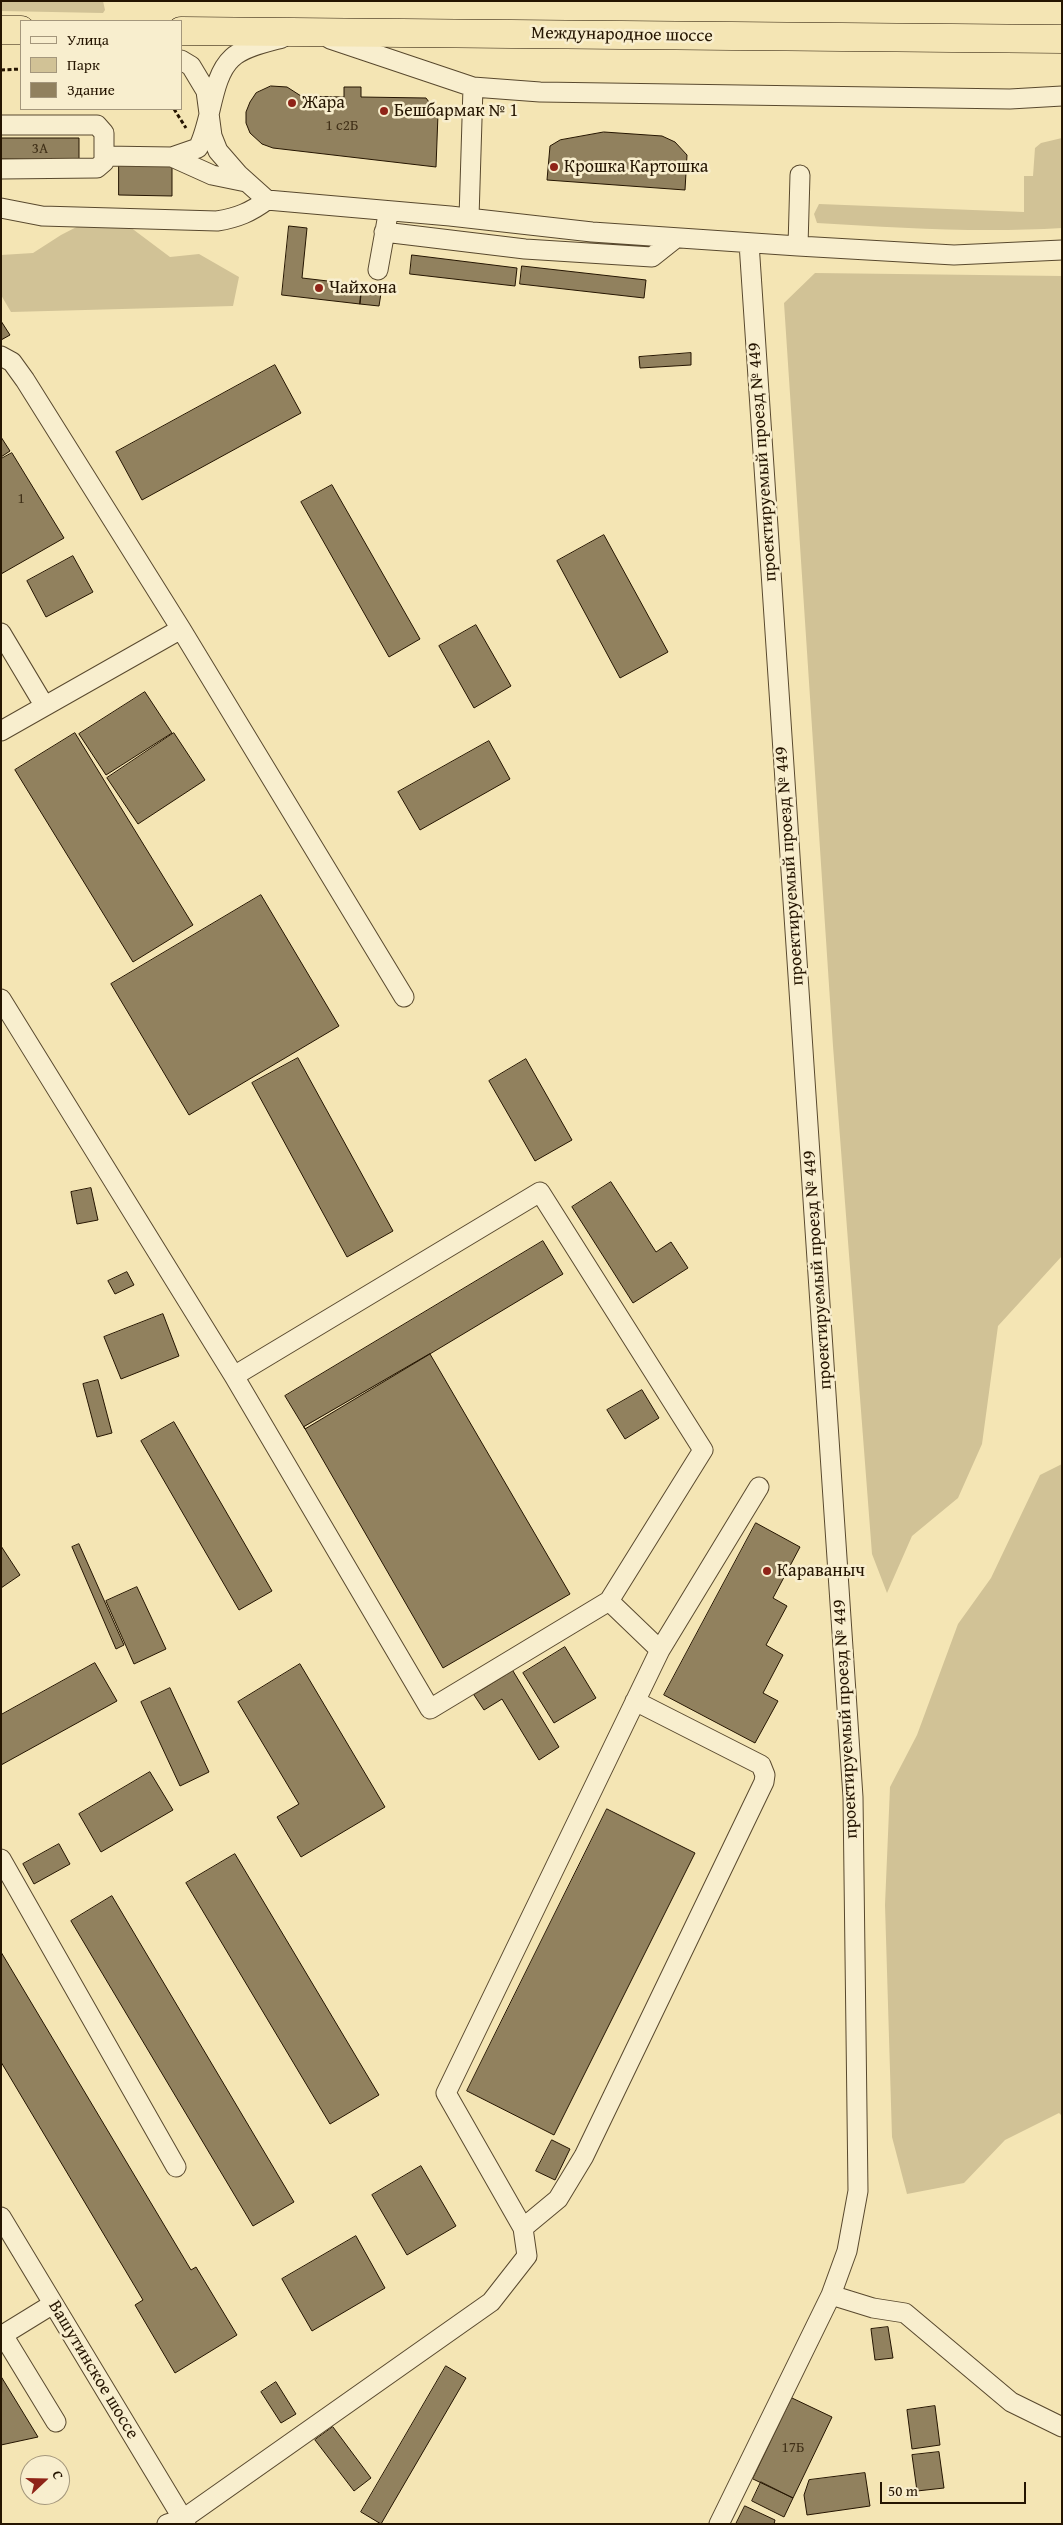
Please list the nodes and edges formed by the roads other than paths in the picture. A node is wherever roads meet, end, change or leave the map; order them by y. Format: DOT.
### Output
graph roads {
  1 [pos="1,30"];
  2 [pos="20,30"];
  3 [pos="182,31"];
  4 [pos="306,32"];
  5 [pos="1062,39"];
  6 [pos="182,61"];
  7 [pos="473,87"];
  8 [pos="1062,96"];
  9 [pos="210,120"];
  10 [pos="1,125"];
  11 [pos="104,156"];
  12 [pos="172,157"];
  13 [pos="1,168"];
  14 [pos="800,175"];
  15 [pos="246,182"];
  16 [pos="267,200"];
  17 [pos="1,208"];
  18 [pos="389,211"];
  19 [pos="469,218"];
  20 [pos="384,232"];
  21 [pos="676,238"];
  22 [pos="748,243"];
  23 [pos="798,246"];
  24 [pos="1062,250"];
  25 [pos="378,270"];
  26 [pos="1,356"];
  27 [pos="181,628"];
  28 [pos="1,633"];
  29 [pos="44,705"];
  30 [pos="1,731"];
  31 [pos="404,997"];
  32 [pos="1,1000"];
  33 [pos="234,1376"];
  34 [pos="759,1486"];
  35 [pos="609,1601"];
  36 [pos="660,1650"];
  37 [pos="635,1701"];
  38 [pos="1,1859"];
  39 [pos="176,2167"];
  40 [pos="1,2217"];
  41 [pos="523,2228"];
  42 [pos="831,2295"];
  43 [pos="53,2304"];
  44 [pos="2,2336"];
  45 [pos="56,2422"];
  46 [pos="1062,2428"];
  47 [pos="178,2522"];
  48 [pos="719,2524"];
  1 -- 2 [label="highway"];
  3 -- 4 [label="highway, Международное шоссе"];
  4 -- 5 [label="highway, Международное шоссе"];
  4 -- 7 [label="street"];
  4 -- 9 [label="street"];
  6 -- 9 [label="street"];
  7 -- 8 [label="street"];
  7 -- 19 [label="street"];
  9 -- 12 [label="street"];
  9 -- 15 [label="street"];
  10 -- 11 [label="street"];
  11 -- 12 [label="street"];
  11 -- 13 [label="street"];
  12 -- 15 [label="street"];
  14 -- 23 [label="street"];
  15 -- 16 [label="street"];
  16 -- 17 [label="street"];
  16 -- 18 [label="street"];
  18 -- 19 [label="street"];
  18 -- 20 [label="street"];
  19 -- 21 [label="street"];
  20 -- 21 [label="street"];
  20 -- 25 [label="street"];
  21 -- 22 [label="street"];
  22 -- 23 [label="street"];
  22 -- 42 [label="street, проектируемый проезд № 449"];
  23 -- 24 [label="street"];
  26 -- 27 [label="street"];
  27 -- 29 [label="street"];
  27 -- 31 [label="street"];
  28 -- 29 [label="street"];
  29 -- 30 [label="street"];
  32 -- 33 [label="street"];
  33 -- 35 [label="street"];
  33 -- 35 [label="street"];
  34 -- 36 [label="street"];
  35 -- 36 [label="street"];
  36 -- 37 [label="street"];
  37 -- 41 [label="street"];
  37 -- 41 [label="street"];
  38 -- 39 [label="street"];
  40 -- 43 [label="street, Вашутинское шоссе"];
  41 -- 47 [label="street"];
  42 -- 46 [label="street"];
  42 -- 48 [label="street, проектируемый проезд № 449"];
  43 -- 44 [label="street"];
  43 -- 47 [label="street, Вашутинское шоссе"];
  44 -- 45 [label="street"];
}
